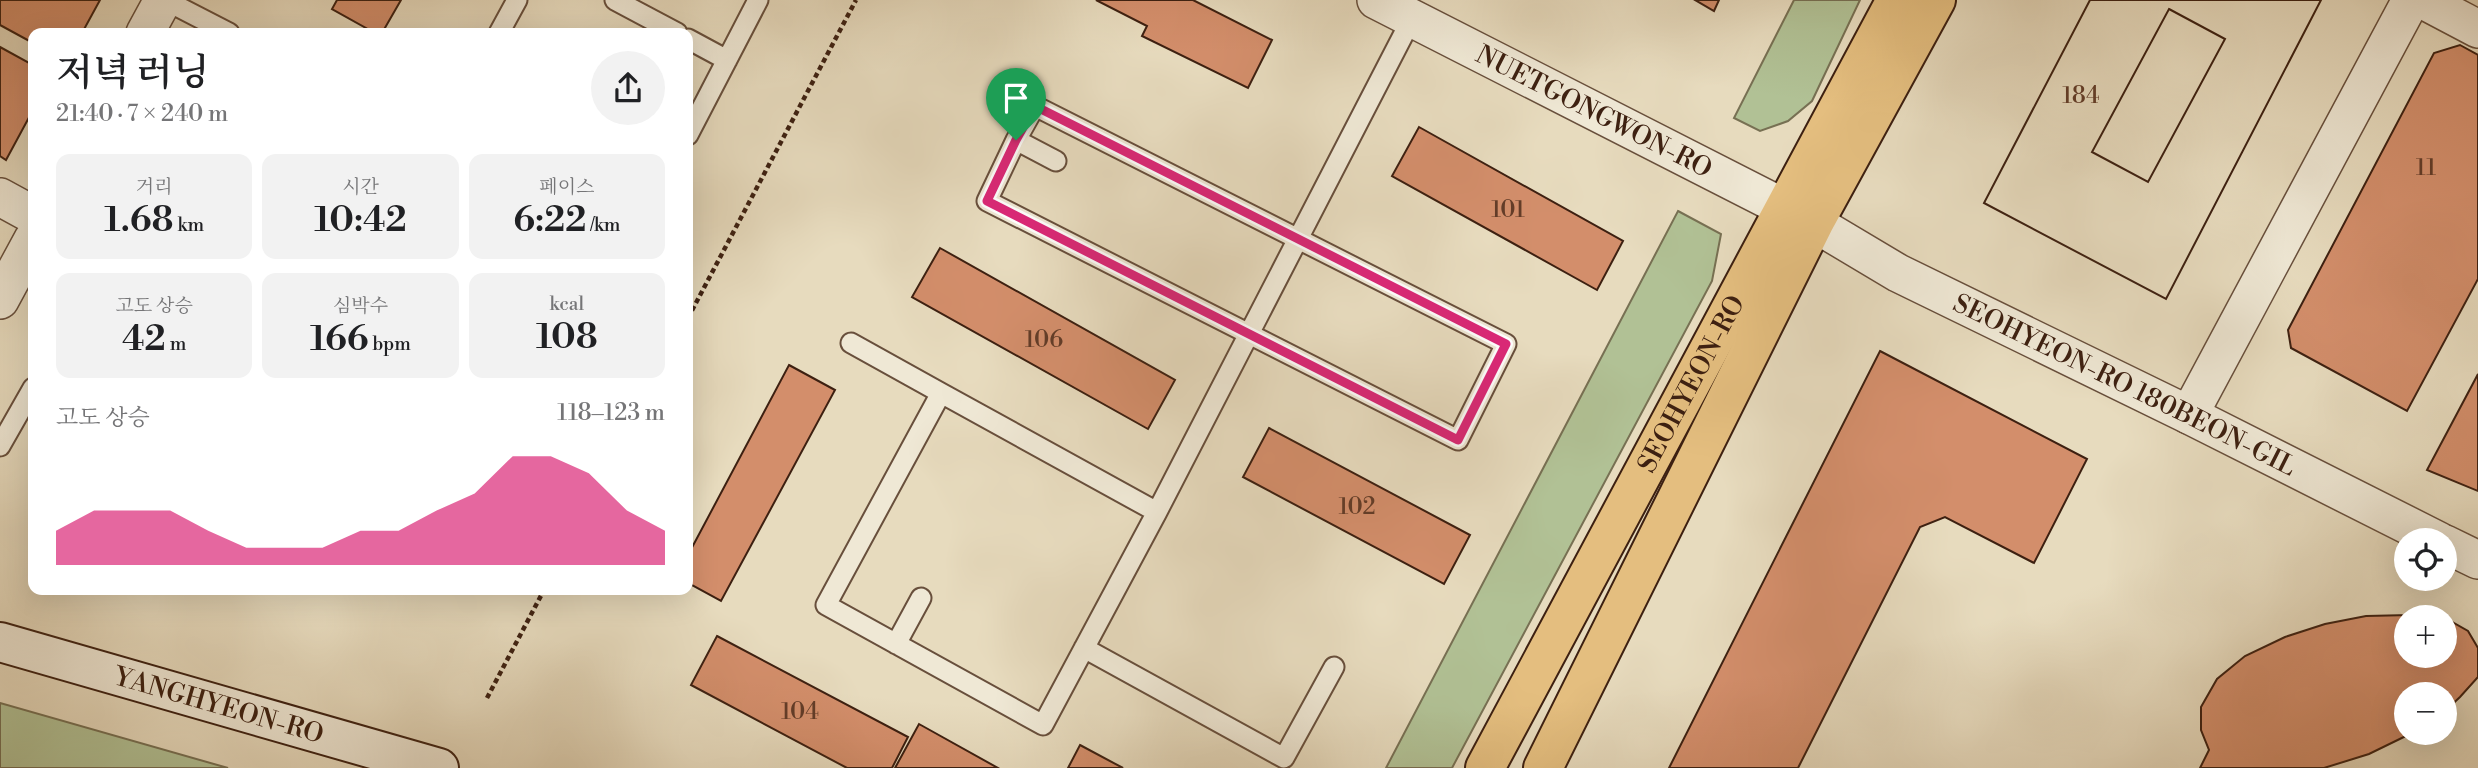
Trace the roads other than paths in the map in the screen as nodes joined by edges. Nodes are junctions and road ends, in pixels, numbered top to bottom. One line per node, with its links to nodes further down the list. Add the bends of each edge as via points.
1 (164, 0): 11 (street); 12 (lane)
2 (517, 0): 13 (lane)
3 (615, 0): 14 (lane)
4 (758, 0): 17 (lane)
5 (1376, 0): 10 (street, NUETGONGWON-RO)
6 (1896, 0): 23 (main road, SEOHYEON-RO)
7 (1936, 0): 23 (main road, SEOHYEON-RO)
8 (2411, 0): 31 (street)
9 (2423, 0): 15 (street)
10 (1416, 9): 23 (street, NUETGONGWON-RO); 24 (lane)
11 (148, 28)
12 (219, 28)
13 (502, 28)
14 (668, 28)
15 (2478, 29)
16 (693, 42): 17 (lane)
17 (727, 60): 18 (lane)
18 (693, 125)
19 (1016, 140): 20 (lane); 24 (lane, via 1035,106); 27 (lane, via 987,201)
20 (1056, 161)
21 (0, 197): 22 (street)
22 (28, 212)
23 (1799, 215): 31 (street, SEOHYEON-RO 180BEON-GIL, via 1898,273); 43 (main road, SEOHYEON-RO); 44 (main road, SEOHYEON-RO)
24 (1298, 238): 27 (lane); 27 (lane, via 1506,344 1458,440)
25 (28, 248): 26 (street)
26 (0, 300)
27 (1249, 333): 33 (lane)
28 (851, 343): 29 (lane)
29 (941, 393): 33 (lane); 39 (lane, via 825,605)
30 (28, 397): 32 (lane)
31 (2189, 415): 34 (street, SEOHYEON-RO 180BEON-GIL)
32 (0, 446)
33 (1157, 512): 40 (lane)
34 (2413, 528)
35 (2457, 550): 36 (street)
36 (2478, 560)
37 (921, 598): 39 (lane)
38 (0, 642): 42 (main road, YANGHYEON-RO)
39 (896, 644): 40 (lane, via 1043,725)
40 (1084, 648): 41 (lane, via 1284,758)
41 (1334, 667)
42 (439, 768)
43 (1485, 768)
44 (1543, 768)

